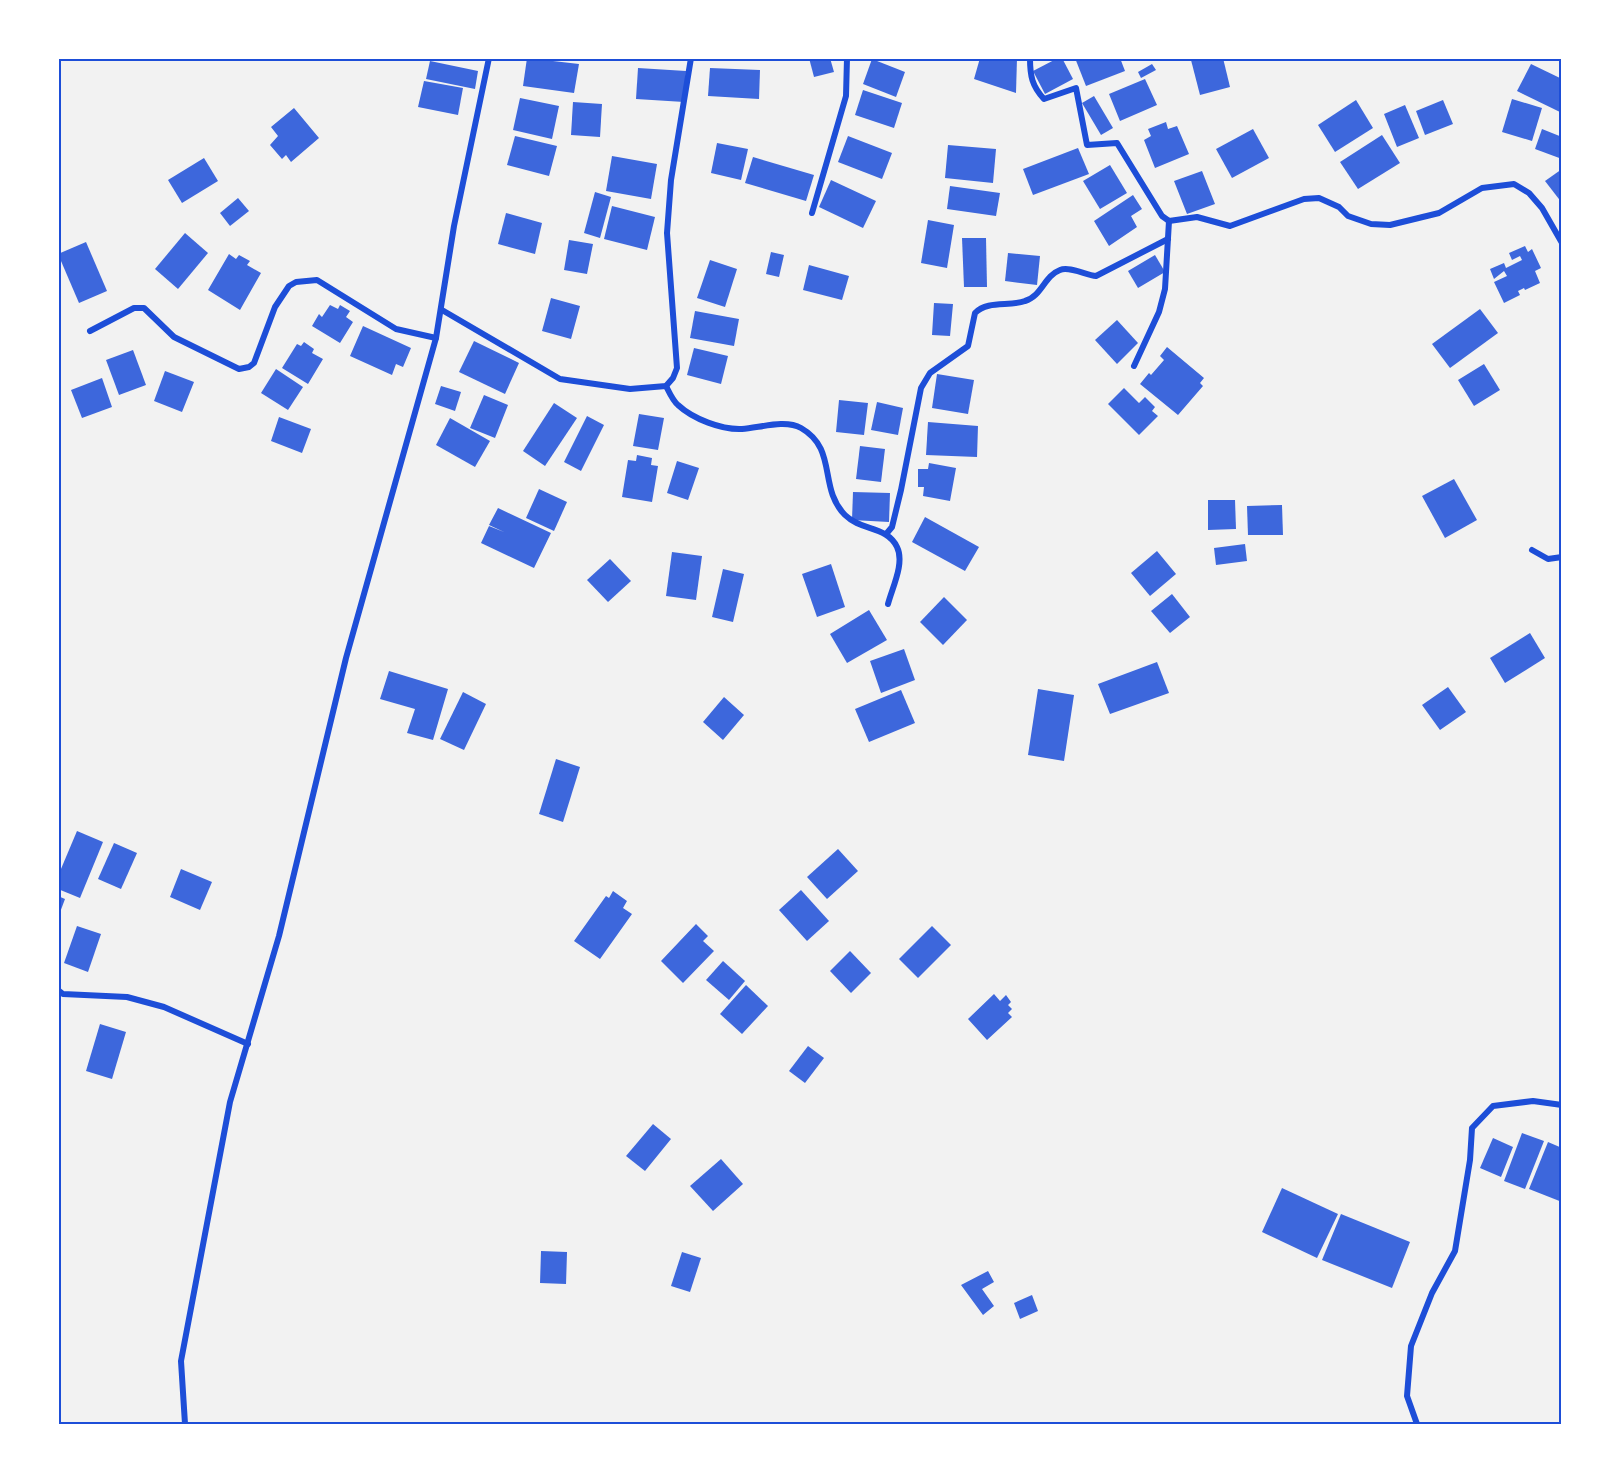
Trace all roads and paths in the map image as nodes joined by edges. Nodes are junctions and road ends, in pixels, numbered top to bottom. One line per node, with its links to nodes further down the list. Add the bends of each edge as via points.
1 (489, 58): 9 (street, via 454,226)
2 (691, 58): 13 (street, via 671,180 668,233 677,368)
3 (847, 58): 5 (street, via 846,96)
4 (1030, 58): 6 (street, via 1030,76 1038,93 1044,99 1076,88 1087,145 1117,143 1162,216)
5 (812, 213)
6 (1169, 221): 7 (street); 8 (street, via 1197,217 1230,226 1304,199 1319,198 1348,216 1371,224 1390,225 1439,213 1482,189 1514,184 1542,208)
7 (1168, 239): 12 (street, via 1165,289 1159,312); 14 (street, via 1096,276 1067,268 1060,270 1032,298 988,305 975,313 968,346 930,373 921,388 902,490)
8 (1562, 243)
9 (442, 310): 11 (street); 13 (street, via 560,379 630,389)
10 (90, 331): 11 (street, via 134,308 144,308 174,338 239,369 249,367 289,286 317,280 396,329)
11 (436, 338): 19 (street, via 346,658 279,936)
12 (1134, 366)
13 (666, 386): 14 (street, via 677,404 697,418 720,425 740,429 799,426 818,440 831,492 843,514 859,526)
14 (887, 533): 17 (street, via 897,545 900,561)
15 (1532, 550): 16 (street, via 1548,559)
16 (1562, 557)
17 (888, 604)
18 (58, 990): 19 (street, via 63,994 136,999 164,1007)
19 (248, 1044): 21 (street, via 230,1102 193,1287 181,1361)
20 (1562, 1105): 22 (street, via 1533,1101 1494,1106 1472,1128 1455,1251 1432,1293 1411,1346 1407,1396)
21 (185, 1425)
22 (1417, 1425)

